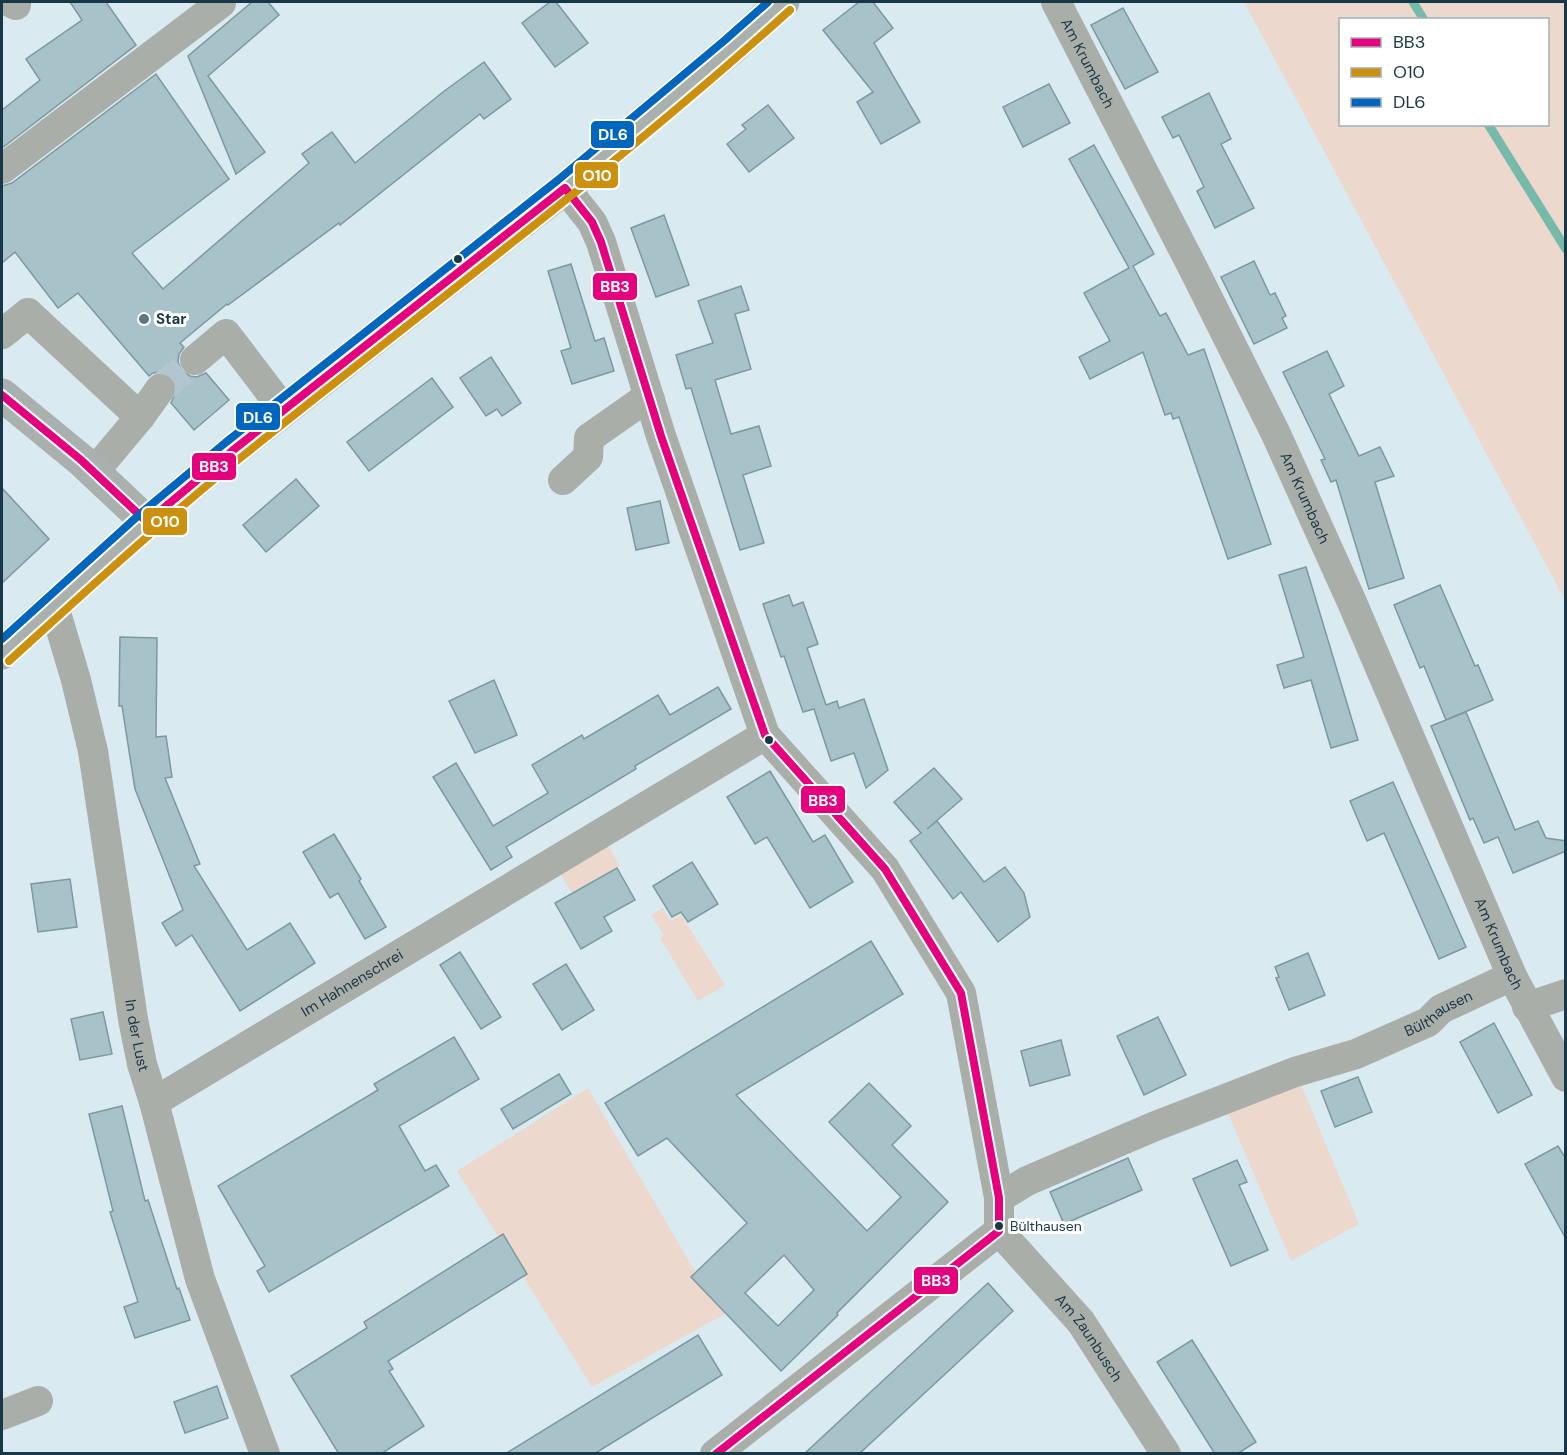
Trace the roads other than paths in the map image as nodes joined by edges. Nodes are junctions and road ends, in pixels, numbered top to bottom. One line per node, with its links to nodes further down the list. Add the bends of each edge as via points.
1 (783, 2): 5 (main road)
2 (1056, 2): 19 (street, Am Krumbach, via 1275,432 1352,600)
3 (221, 3): 4 (street)
4 (2, 169)
5 (565, 188): 10 (street, via 592,222 601,242); 11 (main road)
6 (2, 334): 12 (street, via 28,313)
7 (195, 360): 11 (street, via 226,334)
8 (160, 389): 12 (street)
9 (2, 395): 13 (main road)
10 (650, 400): 14 (street, via 639,403 589,438 588,457); 18 (street)
11 (284, 410): 15 (main road)
12 (140, 417): 13 (street)
13 (94, 472): 15 (main road)
14 (563, 480)
15 (147, 522): 16 (main road)
16 (54, 606): 17 (main road); 23 (street, In der Lust, via 93,751 133,1019)
17 (2, 653)
18 (765, 735): 23 (street, Im Hahnenschrei); 24 (street, via 885,869 961,993)
19 (1512, 976): 21 (street, Am Krumbach); 24 (street, Bülthausen, via 1441,1009 1428,1022 1356,1054 1295,1072 1153,1128 1027,1181)
20 (1566, 994): 21 (street)
21 (1527, 1006): 22 (street, Am Krumbach)
22 (1566, 1077)
23 (154, 1102): 28 (street, In der Lust, via 200,1279)
24 (999, 1198): 25 (street)
25 (999, 1231): 29 (street); 30 (street, Am Zaunbusch, via 1081,1322)
26 (39, 1401): 27 (street)
27 (2, 1415)
28 (265, 1454)
29 (716, 1454)
30 (1166, 1454)

